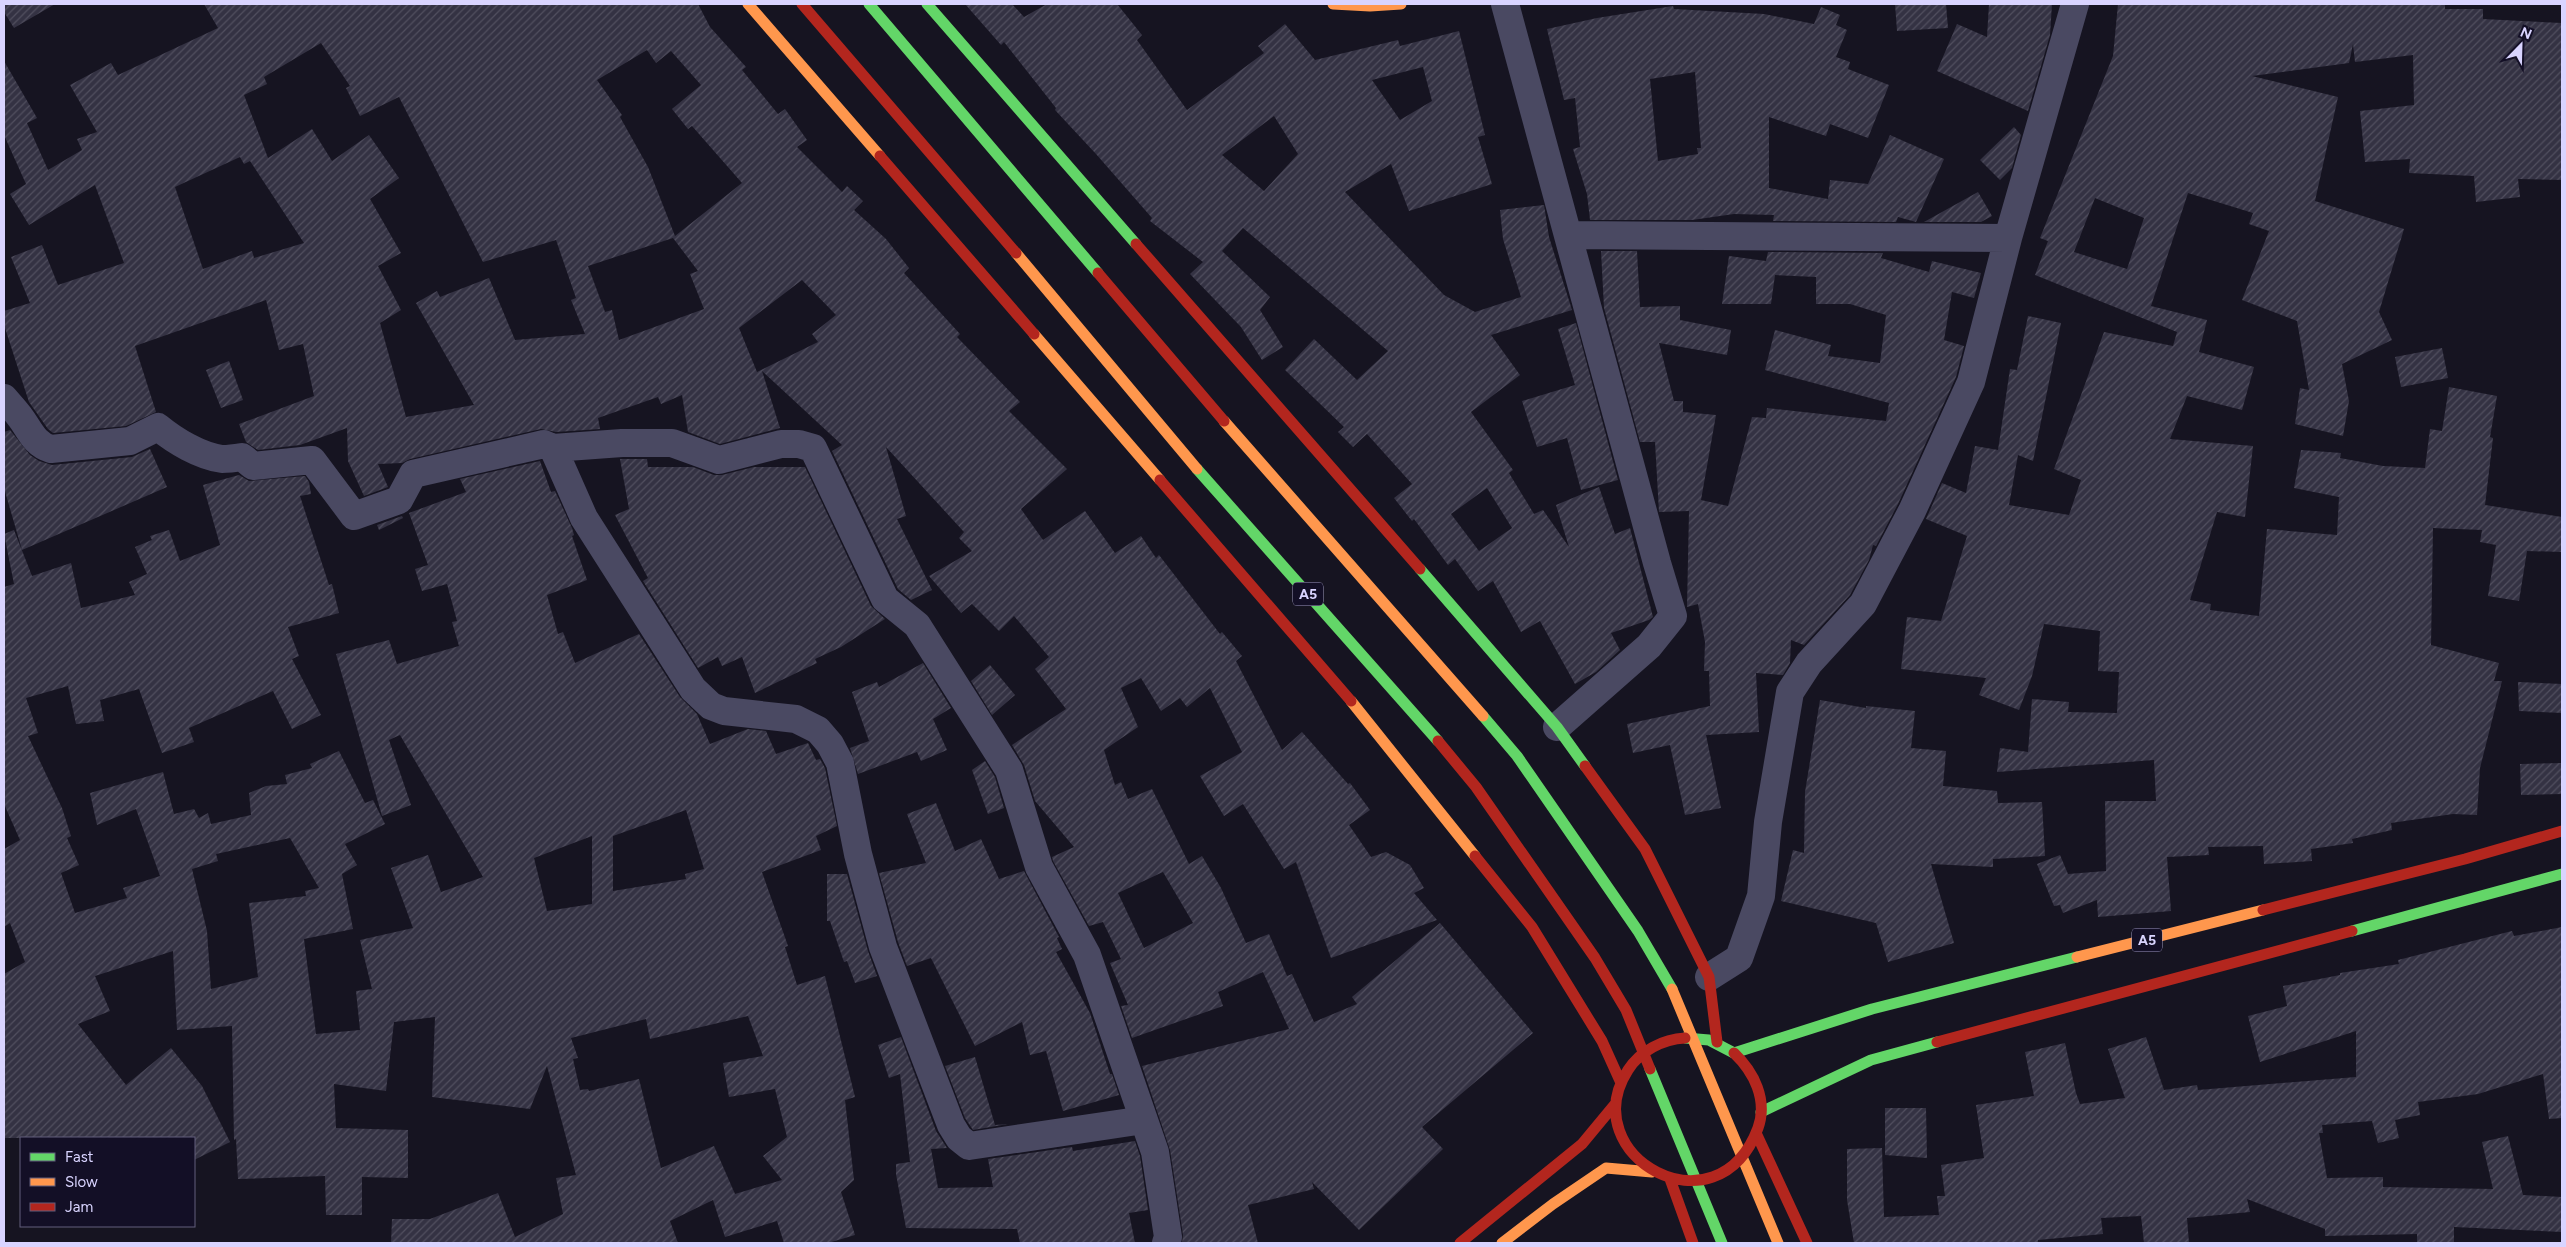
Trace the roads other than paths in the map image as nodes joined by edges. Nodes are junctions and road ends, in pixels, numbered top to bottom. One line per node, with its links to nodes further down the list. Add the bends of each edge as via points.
1 (748, 4): 19 (main road, via 1360,711 1532,927 1602,1041)
2 (802, 4): 30 (main road, A5, via 1214,489 1476,787 1595,958 1626,1010)
3 (869, 4): 31 (main road, via 1253,456 1517,756 1638,931 1672,988)
4 (927, 4): 13 (main road)
5 (1333, 4): 6 (main road)
6 (1401, 4)
7 (1505, 4): 9 (street)
8 (2075, 4): 10 (street)
9 (1568, 235): 10 (street); 13 (street, via 1673,616 1649,646)
10 (2008, 238): 16 (street, via 1971,382 1912,511 1863,604 1808,663 1790,692 1768,822 1761,896 1739,958)
11 (4, 398): 12 (street, via 20,416 34,440 50,448 130,441 158,427 172,439 198,451 222,459 242,457 253,466 312,460 354,516 399,500 414,474 544,444)
12 (552, 448): 22 (street, via 672,443 719,460 781,444 813,448 885,599 918,626 1009,770 1039,867 1087,956); 22 (street, via 584,518 693,689 711,706 724,711 796,718 818,730 830,744 840,763 858,854 883,947 958,1138 969,1146)
13 (1557, 727): 16 (main road, via 1646,849)
14 (2562, 831): 18 (main road, A5, via 2455,862 1872,1009)
15 (2562, 874): 21 (main road, via 1871,1060)
16 (1709, 977): 17 (main road)
17 (1717, 1042): 18 (main road); 19 (main road, via 1693,1037 1670,1039 1648,1049 1631,1065)
18 (1734, 1053): 21 (main road, via 1750,1069 1759,1090)
19 (1621, 1083): 20 (main road)
20 (1616, 1103): 24 (main road, via 1617,1123 1624,1142 1636,1159); 27 (main road, via 1582,1144)
21 (1762, 1112): 23 (main road)
22 (1144, 1120): 26 (street, via 1155,1152 1168,1237)
23 (1757, 1136): 25 (main road, via 1744,1156 1725,1172 1698,1180); 32 (main road)
24 (1652, 1172): 25 (main road); 28 (main road, via 1606,1168)
25 (1670, 1179): 29 (main road)
26 (1166, 1243)
27 (1460, 1243)
28 (1502, 1243)
29 (1693, 1243)
30 (1722, 1243)
31 (1778, 1243)
32 (1807, 1243)

